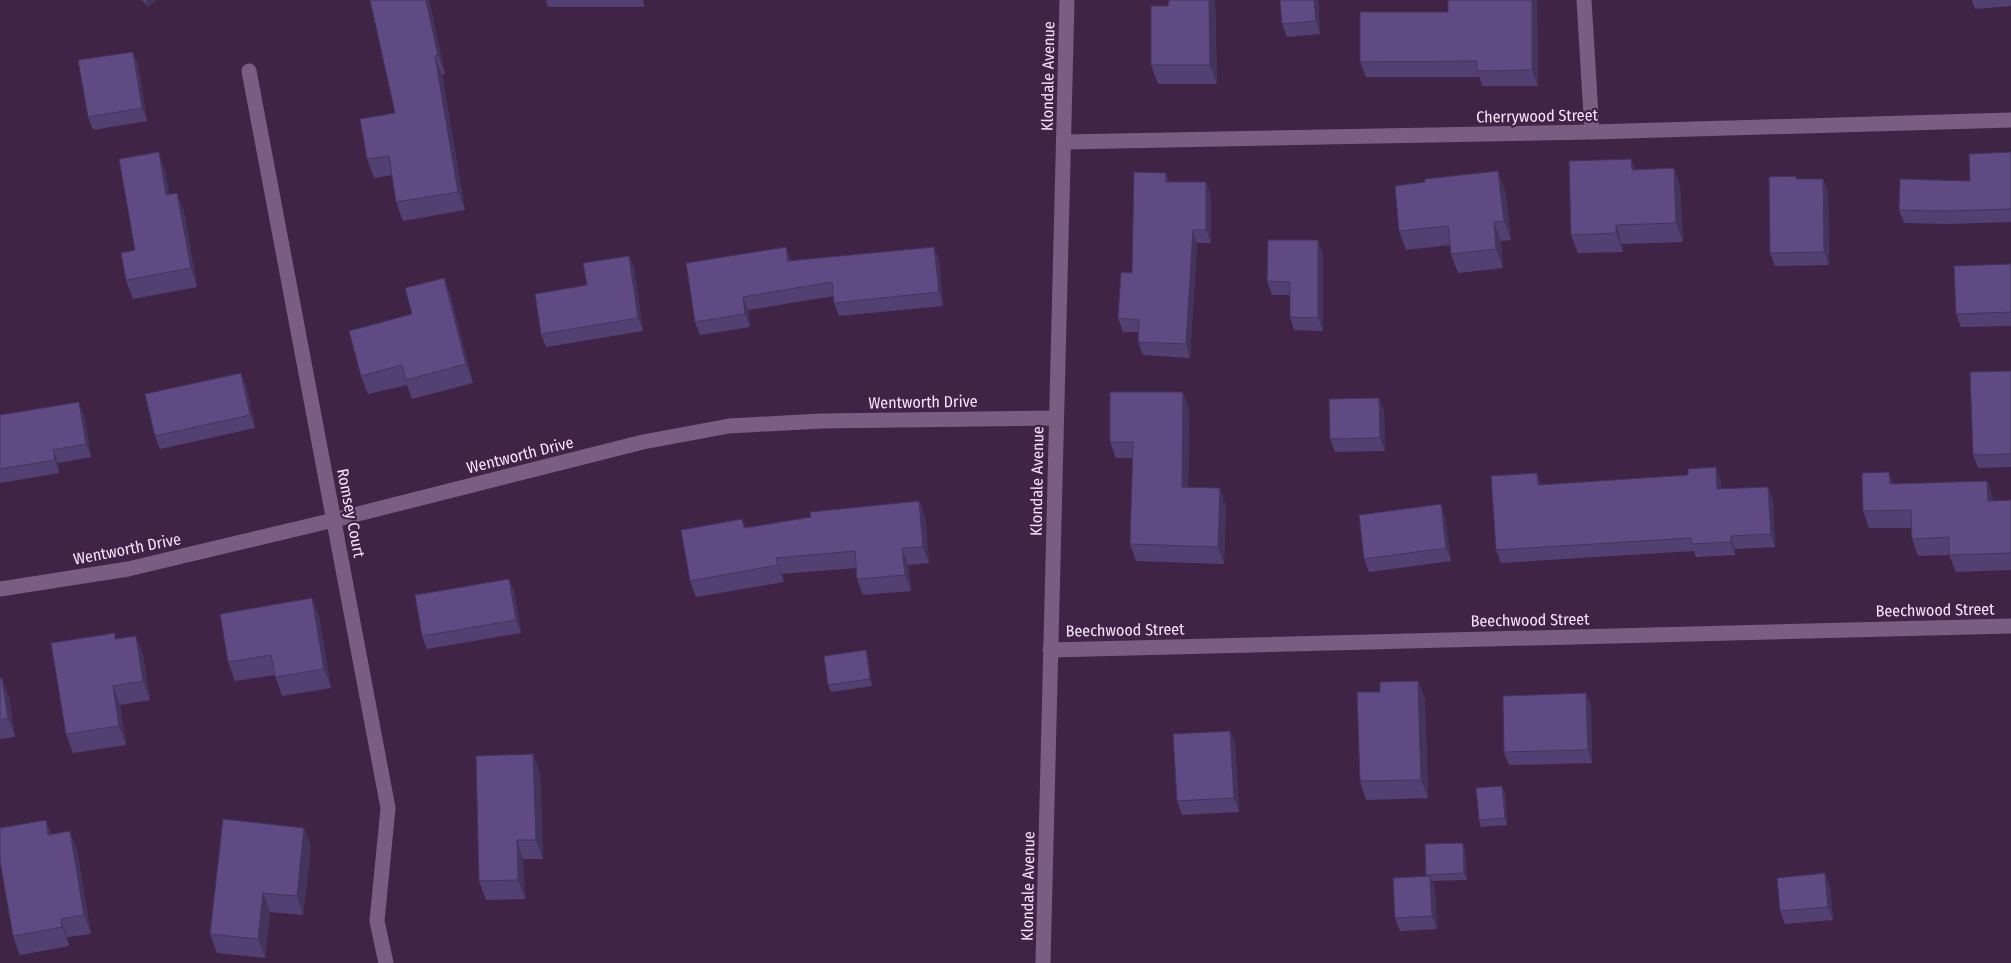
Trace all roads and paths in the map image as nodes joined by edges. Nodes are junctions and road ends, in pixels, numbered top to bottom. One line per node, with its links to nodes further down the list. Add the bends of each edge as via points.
1 (1067, 0): 6 (street, Klondale Avenue)
2 (1584, 0): 5 (street)
3 (249, 71): 8 (street, Romsey Court)
4 (2011, 120): 5 (street, Cherrywood Street)
5 (1592, 132): 6 (street, Cherrywood Street)
6 (1064, 142): 7 (street, Klondale Avenue)
7 (1056, 418): 8 (street, Wentworth Drive, via 821,421 730,426 643,442); 11 (street, Klondale Avenue)
8 (334, 520): 9 (street, Wentworth Drive, via 128,569); 12 (street, Romsey Court, via 388,808 376,921)
9 (0, 588)
10 (2011, 626): 11 (street, Beechwood Street)
11 (1050, 650): 13 (street, Klondale Avenue)
12 (386, 963)
13 (1044, 963)

